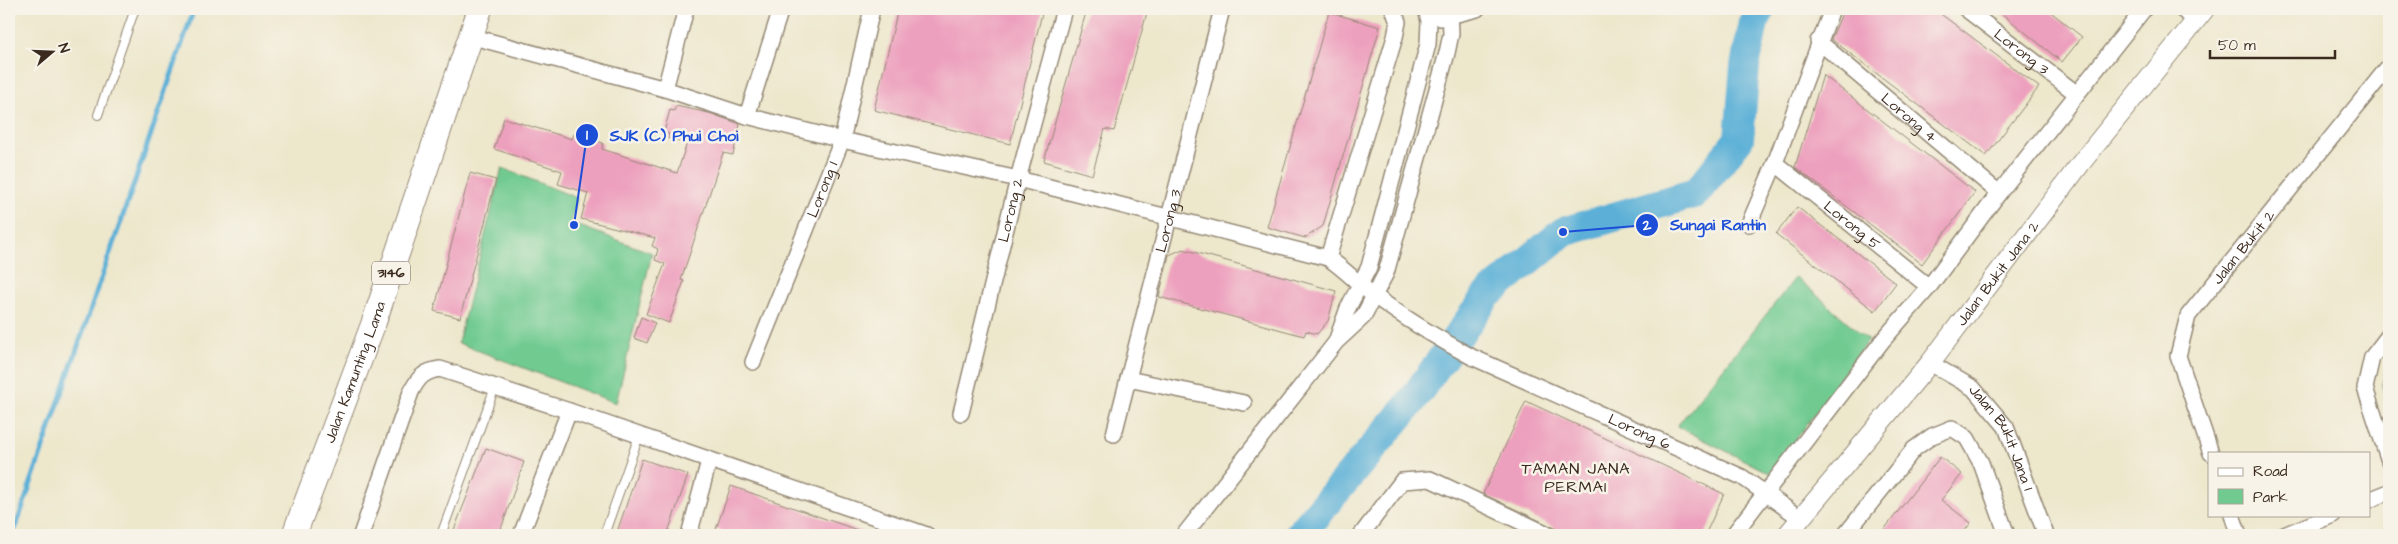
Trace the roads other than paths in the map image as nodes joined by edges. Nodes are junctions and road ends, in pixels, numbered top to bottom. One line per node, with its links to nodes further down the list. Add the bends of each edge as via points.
1 (135, 9): 21 (lane)
2 (480, 9): 16 (main road, Jalan Kamunting Lama / 3146)
3 (686, 9): 19 (street)
4 (781, 9): 22 (street)
5 (872, 9): 23 (street, Lorong 1)
6 (1064, 9): 25 (street, Lorong 2)
7 (1222, 9): 27 (street, Lorong 3)
8 (1393, 9): 29 (street, via 1398,22 1395,38)
9 (1477, 9): 13 (street)
10 (1832, 9): 17 (street)
11 (1966, 9): 20 (street, Lorong 3)
12 (2144, 9): 20 (street)
13 (1450, 12): 15 (street); 32 (street, via 1451,34 1447,53 1386,273)
14 (2194, 12): 36 (street, Jalan Bukit Jana 2)
15 (1428, 15): 30 (street, via 1428,44 1368,267)
16 (470, 36): 19 (street); 54 (main road, Jalan Kamunting Lama / 3146, via 374,322)
17 (1818, 41): 24 (street); 26 (street, Lorong 4)
18 (2389, 66): 44 (street, Jalan Bukit 2, via 2188,316 2178,356)
19 (665, 89): 22 (street)
20 (2077, 94): 26 (street)
21 (98, 115)
22 (747, 116): 23 (street)
23 (842, 140): 25 (street); 35 (street, Lorong 1)
24 (1775, 163): 28 (street); 31 (street, Lorong 5)
25 (1018, 179): 27 (street); 41 (street, Lorong 2)
26 (1999, 193): 31 (street)
27 (1169, 218): 29 (street); 37 (street, Lorong 3)
28 (1749, 224)
29 (1328, 258): 30 (street, Lorong 6)
30 (1360, 284): 32 (street, Lorong 6); 34 (street)
31 (1929, 287): 48 (street, via 1883,340)
32 (1375, 297): 34 (street, via 1364,317); 48 (street, Lorong 6, via 1472,358 1742,477)
33 (2389, 335): 46 (street, via 2372,357 2365,388)
34 (1336, 342): 60 (street)
35 (753, 362)
36 (1930, 363): 52 (street, Jalan Bukit Jana 2); 67 (street, Jalan Bukit Jana 1, via 1973,388 2006,427)
37 (1128, 379): 39 (street); 42 (street, Lorong 3)
38 (495, 387): 40 (street); 53 (street, via 440,369 425,373 418,380); 55 (lane)
39 (1244, 403)
40 (569, 411): 43 (street); 56 (street)
41 (961, 413)
42 (1114, 434)
43 (638, 436): 45 (street); 57 (lane)
44 (2211, 452)
45 (709, 461): 58 (street); 59 (street)
46 (2389, 462)
47 (2389, 492): 49 (street)
48 (1764, 493): 52 (street, Lorong 6); 63 (street)
49 (2370, 500)
50 (2232, 516): 68 (street)
51 (2331, 516): 69 (street)
52 (1800, 518): 64 (street, Jalan Bukit Jana 2)
53 (364, 534)
54 (294, 535)
55 (441, 535)
56 (521, 535)
57 (604, 535)
58 (690, 535)
59 (927, 535)
60 (1184, 535)
61 (1361, 535): 62 (street, via 1402,481 1430,478)
62 (1549, 535)
63 (1733, 535)
64 (1787, 535)
65 (1845, 535): 66 (street, via 1914,448 1952,428 1967,438 1981,463)
66 (2007, 535)
67 (2046, 535)
68 (2239, 535)
69 (2284, 535)

